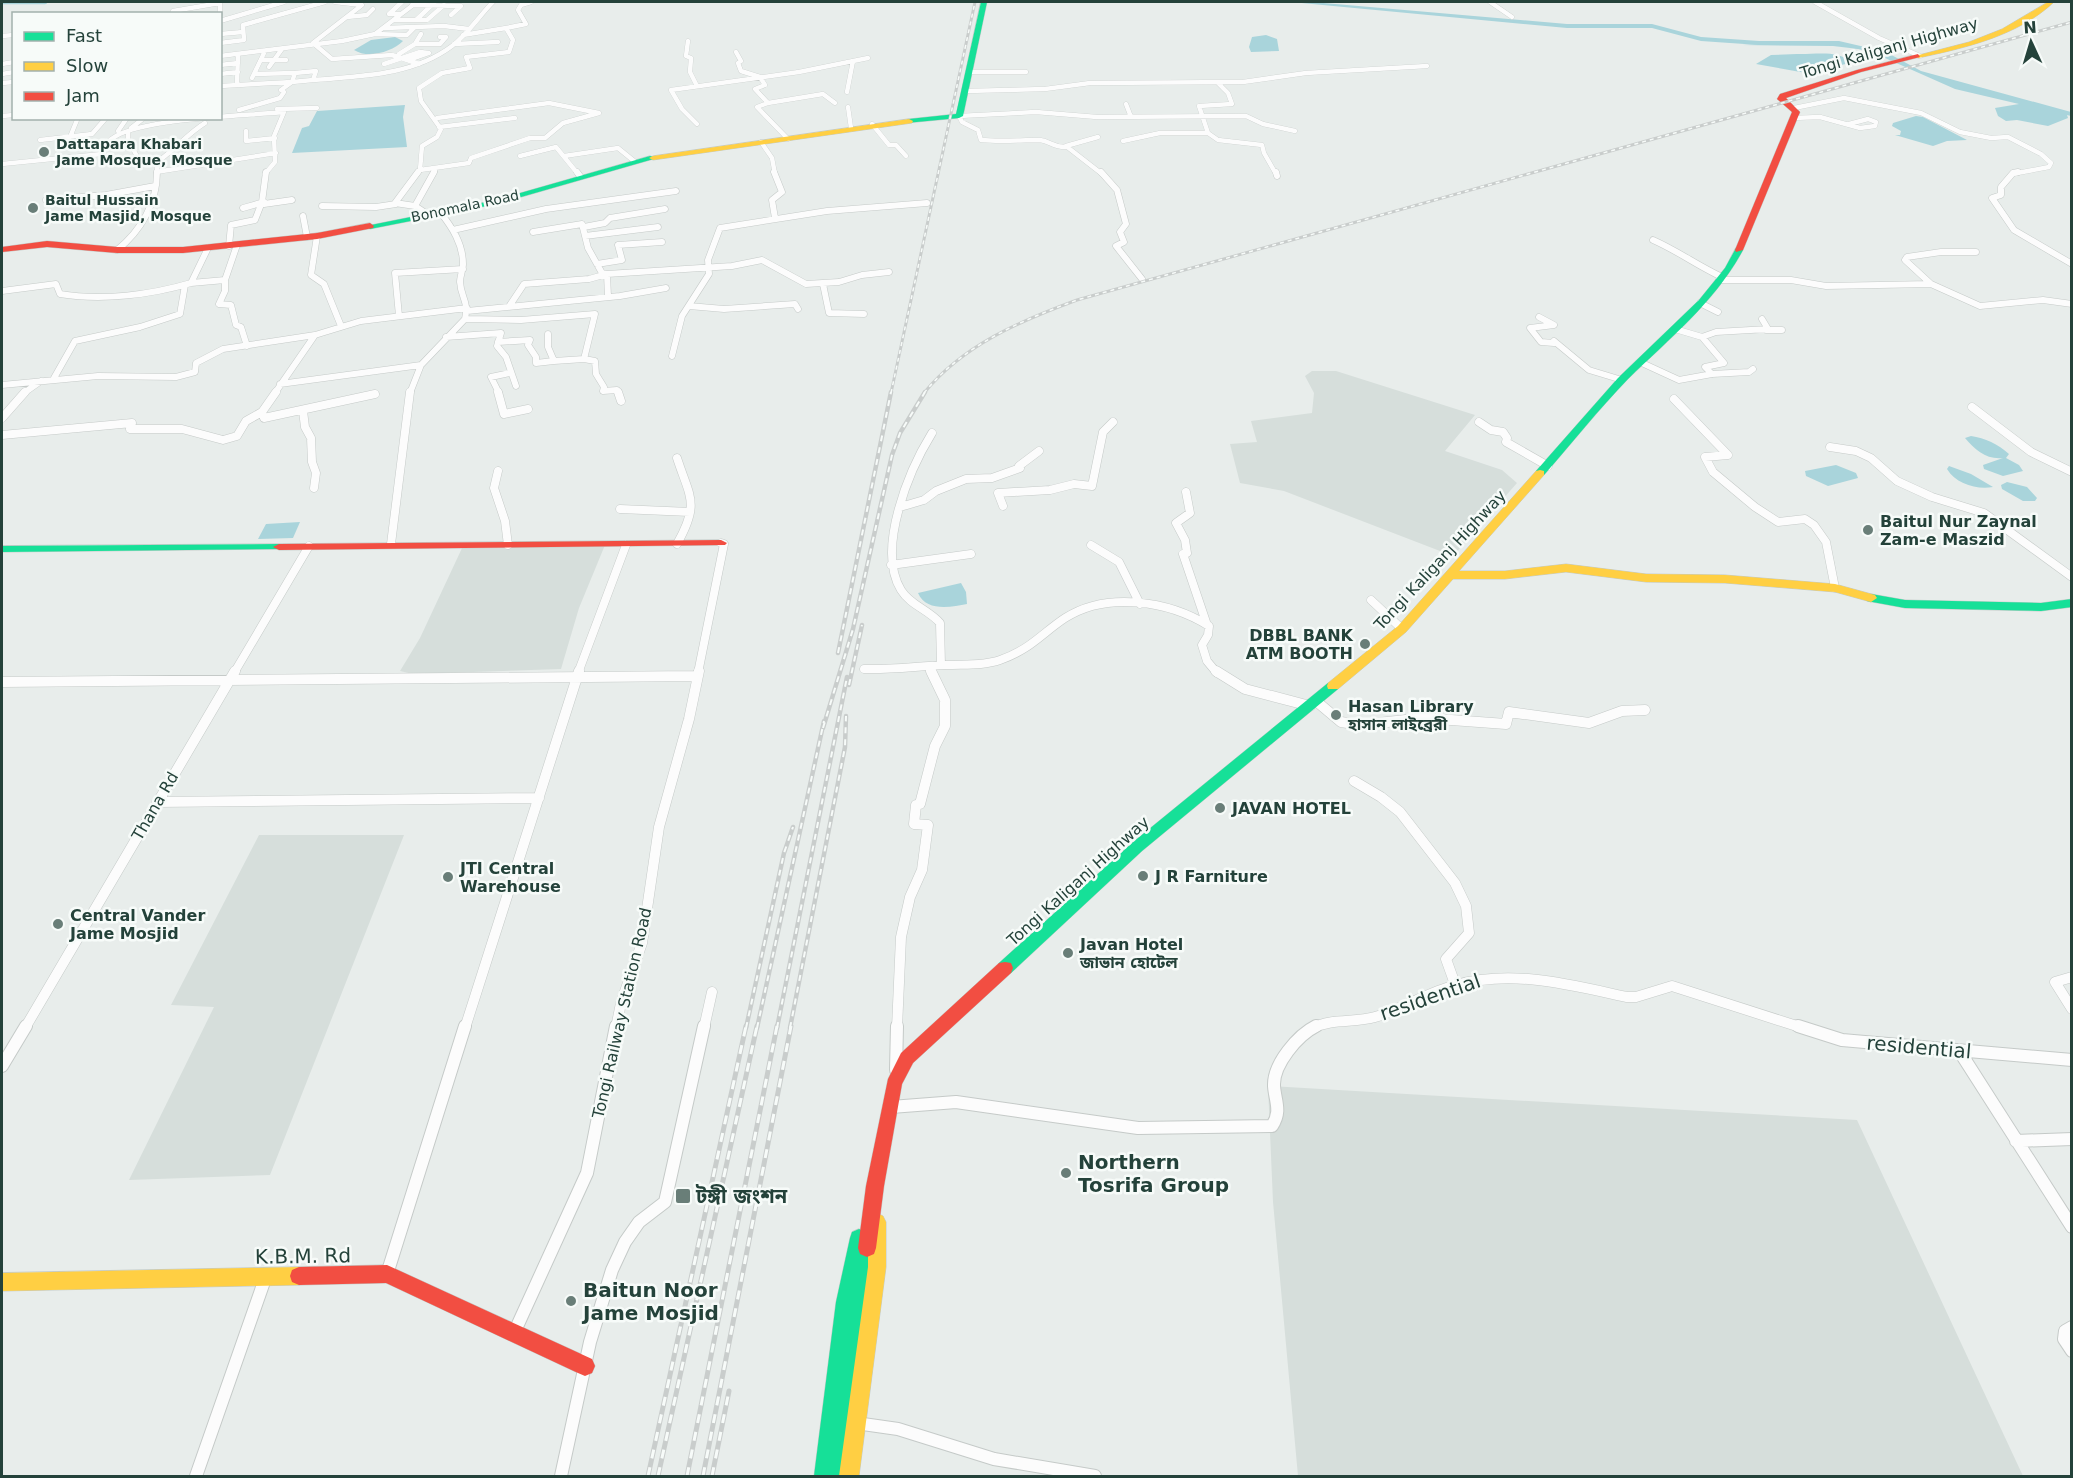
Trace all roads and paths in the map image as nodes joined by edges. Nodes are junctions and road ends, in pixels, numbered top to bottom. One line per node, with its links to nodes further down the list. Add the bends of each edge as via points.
1 (216, 2): 19 (street)
2 (284, 2): 24 (street)
3 (312, 2): 17 (street, via 299,6)
4 (325, 2): 17 (street)
5 (335, 2): 22 (street, via 362,6)
6 (402, 2): 20 (street, via 389,14)
7 (454, 2): 16 (street)
8 (493, 2): 29 (street)
9 (531, 2): 30 (street, via 518,10 526,24)
10 (984, 2): 67 (main road)
11 (1490, 2): 23 (street)
12 (1815, 2): 53 (street)
13 (2051, 2): 53 (main road, Tongi Kaliganj Highway, via 2039,14 2003,31)
14 (414, 3): 15 (street); 20 (street)
15 (434, 4): 16 (street); 26 (street)
16 (447, 4): 21 (street, via 461,5); 26 (street, via 428,20)
17 (303, 7): 31 (street)
18 (373, 9): 22 (street, via 367,15)
19 (172, 12)
20 (401, 14): 25 (street)
21 (451, 15)
22 (347, 17): 45 (street, via 339,17)
23 (1512, 17)
24 (222, 20)
25 (394, 20): 26 (street); 28 (street)
26 (416, 20)
27 (415, 27): 28 (street); 29 (street); 33 (street, via 407,35)
28 (384, 28): 33 (street)
29 (470, 28): 34 (street)
30 (506, 28): 34 (street); 93 (street, via 513,40 509,52 466,57 470,68 442,73 419,88 421,103)
31 (243, 30): 35 (street); 36 (street, via 242,23)
32 (443, 31): 37 (street)
33 (375, 34): 45 (street)
34 (463, 35): 44 (street)
35 (222, 37)
36 (222, 37)
37 (438, 37): 43 (street); 43 (street, via 446,37 440,44)
38 (222, 39): 46 (street)
39 (688, 41): 78 (street, via 690,77)
40 (498, 42): 44 (street)
41 (415, 44): 42 (street); 42 (street, via 419,36 429,37); 52 (street)
42 (421, 44): 43 (street)
43 (431, 44)
44 (454, 44): 62 (street, via 437,57)
45 (314, 45): 47 (street); 52 (street, via 332,59)
46 (244, 48): 48 (street); 50 (street); 69 (street, via 248,61)
47 (282, 48): 48 (street); 57 (street)
48 (265, 51): 56 (street)
49 (736, 52): 71 (street, via 741,71)
50 (238, 54): 51 (street); 69 (street)
51 (222, 56)
52 (394, 56): 54 (street)
53 (1915, 57): 87 (main road, Tongi Kaliganj Highway, via 1783,96 1783,103)
54 (401, 58): 59 (street); 59 (street, via 430,52); 61 (street)
55 (868, 58): 60 (street)
56 (262, 60): 57 (street); 70 (street)
57 (274, 60): 58 (street); 64 (street)
58 (286, 60)
59 (409, 60): 62 (street)
60 (852, 61): 71 (street); 80 (street)
61 (384, 64)
62 (418, 64): 73 (street, via 387,74)
63 (1426, 66): 76 (street)
64 (269, 67)
65 (222, 69): 69 (street)
66 (222, 69): 69 (street)
67 (970, 72): 68 (street); 79 (main road)
68 (1026, 72)
69 (238, 73): 75 (street); 77 (street)
70 (254, 74): 72 (street); 77 (street)
71 (760, 77): 78 (street); 81 (street, via 765,85 755,89)
72 (294, 78): 73 (street); 73 (street, via 316,71); 74 (street); 77 (street); 85 (street, via 281,90 284,93 280,98)
73 (313, 78)
74 (273, 79)
75 (222, 82)
76 (1218, 83): 79 (street, via 1090,84); 89 (street, via 1232,104 1200,105)
77 (249, 84)
78 (697, 86): 100 (street, via 671,90)
79 (966, 91): 88 (main road)
80 (847, 92)
81 (768, 103): 82 (street, via 823,94); 113 (street, via 757,107)
82 (835, 104)
83 (1126, 104): 90 (street)
84 (848, 107): 104 (street)
85 (254, 108): 86 (street); 92 (street, via 225,113)
86 (317, 108)
87 (1793, 113): 102 (street); 157 (street, via 1844,98 1921,113 1970,135 2008,136 2051,164 2013,173 2001,187 2001,195 1992,198 2014,230); 162 (main road, Tongi Kaliganj Highway, via 1737,254)
88 (959, 116): 90 (street, via 1036,112); 101 (main road, Bonomala Road); 117 (street, via 962,122 978,130 981,140 1042,140 1056,148)
89 (1202, 116): 90 (street); 106 (street, via 1246,116); 108 (street)
90 (1131, 117)
91 (222, 118): 92 (street)
92 (225, 118): 112 (street, via 284,112)
93 (436, 118): 103 (street); 125 (street, via 549,103 599,113 561,122 545,138 530,138 471,158 469,163)
94 (515, 118): 103 (street)
95 (77, 120): 110 (street)
96 (105, 120): 110 (street, via 92,134)
97 (127, 120): 109 (street)
98 (142, 120): 109 (street, via 136,127)
99 (205, 120): 107 (street, via 155,125); 123 (street)
100 (697, 124)
101 (872, 124): 104 (main road, Bonomala Road); 121 (street)
102 (1849, 124)
103 (439, 127): 126 (street, via 439,135 422,146)
104 (851, 128): 113 (main road, Bonomala Road)
105 (246, 131): 112 (street, via 246,141)
106 (1295, 131)
107 (128, 133): 109 (street); 123 (street, via 138,158)
108 (1208, 133): 115 (street, via 1160,133); 129 (street, via 1218,140 1262,145 1263,154)
109 (117, 134): 124 (street, via 102,154)
110 (70, 137): 114 (street)
111 (1098, 137): 117 (street)
112 (275, 138): 118 (street)
113 (788, 139): 116 (main road, Bonomala Road)
114 (40, 140)
115 (1123, 141)
116 (761, 142): 122 (main road, Bonomala Road); 142 (street, via 772,158 782,192 772,200)
117 (1067, 147): 163 (street, via 1097,168 1117,190 1116,198 1126,224 1120,232 1124,242 1116,246)
118 (276, 153): 127 (street); 134 (street, via 275,162 262,176)
119 (520, 156): 120 (street, via 556,147)
120 (564, 156): 122 (street, via 618,148); 128 (street)
121 (906, 156)
122 (634, 161): 128 (main road, Bonomala Road)
123 (157, 162): 127 (street)
124 (2, 164)
125 (436, 168): 126 (street); 140 (street)
126 (420, 170): 136 (street)
127 (156, 172): 130 (street)
128 (580, 176): 140 (main road, Bonomala Road, via 497,202)
129 (1277, 176)
130 (155, 186): 132 (street); 154 (street, via 152,203 135,236)
131 (676, 191): 145 (street, via 546,209)
132 (46, 200)
133 (292, 200): 134 (street)
134 (264, 203): 138 (street); 151 (street, via 255,220 231,225)
135 (927, 203): 142 (street, via 867,206)
136 (396, 204): 137 (street); 140 (street)
137 (322, 206)
138 (243, 208)
139 (665, 209): 144 (street, via 627,214)
140 (427, 211): 145 (street); 147 (main road, Bonomala Road)
141 (303, 216): 147 (street)
142 (775, 219): 158 (street, via 720,228)
143 (658, 226): 148 (street)
144 (584, 227): 146 (street, via 576,223); 148 (street)
145 (453, 230): 159 (street)
146 (533, 232)
147 (312, 236): 151 (main road, Bonomala Road); 182 (street, via 311,275 324,284)
148 (585, 236): 156 (street)
149 (1653, 240): 162 (street, via 1683,253)
150 (662, 242): 156 (street, via 618,245 622,260)
151 (233, 246): 152 (main road, Bonomala Road); 164 (street)
152 (208, 248): 154 (main road, Bonomala Road); 165 (street)
153 (2, 250): 154 (main road, Bonomala Road, via 47,244)
154 (117, 250)
155 (1976, 252): 167 (street, via 1907,257 1905,260)
156 (597, 264): 161 (street)
157 (2072, 264)
158 (707, 268): 161 (street); 166 (street, via 762,260 798,282); 174 (street, via 706,281)
159 (463, 269): 176 (street, via 459,283 468,299); 179 (street, via 395,273)
160 (889, 272): 166 (street)
161 (607, 274): 170 (street); 173 (street, via 524,284)
162 (1720, 278): 167 (street, via 1791,280 1826,286); 171 (main road, Tongi Kaliganj Highway)
163 (1142, 279)
164 (225, 280): 165 (street); 191 (street, via 219,304 231,305)
165 (188, 284): 169 (street, via 85,297 60,294 56,284); 202 (street, via 180,314 75,341)
166 (823, 284): 178 (street, via 829,313)
167 (1931, 284): 172 (street, via 1980,306 2043,300)
168 (666, 288): 170 (street)
169 (2, 291)
170 (608, 297): 173 (street)
171 (1700, 303): 177 (street); 183 (main road, Tongi Kaliganj Highway)
172 (2072, 304)
173 (510, 305): 176 (street)
174 (689, 306): 175 (street, via 724,309 795,304); 192 (street, via 680,323)
175 (798, 309)
176 (466, 312): 179 (street); 188 (street); 193 (street, via 521,320 595,314)
177 (1718, 312)
178 (864, 314)
179 (399, 316): 182 (street)
180 (1539, 317): 204 (street, via 1554,325 1530,328 1541,342 1554,342 1589,370)
181 (1762, 319): 184 (street, via 1769,328)
182 (341, 326): 187 (street)
183 (1675, 329): 189 (street); 196 (main road, Tongi Kaliganj Highway)
184 (1766, 330): 185 (street); 189 (street, via 1716,332)
185 (1782, 330)
186 (548, 334): 194 (street)
187 (315, 335): 191 (street); 205 (street)
188 (446, 337): 190 (street, via 500,333); 197 (street)
189 (1702, 337): 200 (street, via 1724,363 1705,367)
190 (498, 342): 195 (street, via 530,340 528,345); 199 (street)
191 (247, 346): 202 (street, via 213,353 196,363 195,372 180,376)
192 (672, 356)
193 (584, 359): 194 (street); 210 (street, via 595,361 603,390 617,390)
194 (554, 362): 195 (street)
195 (536, 363): 201 (street)
196 (1642, 363): 200 (street, via 1679,380); 204 (main road, Tongi Kaliganj Highway)
197 (421, 365): 205 (street); 233 (street, via 410,392)
198 (1753, 369): 200 (street)
199 (510, 373): 207 (street); 212 (street, via 491,377 504,414)
200 (1712, 374)
201 (539, 375)
202 (54, 378): 203 (street)
203 (43, 380): 206 (street); 215 (street, via 28,389)
204 (1622, 380): 223 (main road, Tongi Kaliganj Highway)
205 (280, 384): 214 (street)
206 (2, 385)
207 (516, 386)
208 (375, 394): 213 (street)
209 (1674, 399): 244 (street, via 1728,455 1705,457 1713,472 1778,522 1805,519 1818,529 1826,542 1824,552 1835,575)
210 (621, 401)
211 (1972, 407): 225 (street, via 2018,446 2046,463)
212 (528, 409)
213 (303, 411): 214 (street, via 264,418); 226 (street, via 305,428 311,433)
214 (262, 412): 219 (street, via 246,421 237,436 223,440 182,429 130,429 132,423)
215 (2, 418)
216 (1113, 422): 228 (street, via 1103,432 1092,486 1074,484 1050,490 998,493)
217 (1479, 422): 223 (street, via 1503,432 1506,442)
218 (932, 433): 229 (street, via 910,474)
219 (2, 435)
220 (1830, 447): 243 (street, via 1856,451 1871,458 1897,481 1984,513)
221 (1039, 451): 229 (street, via 1020,468 992,478 966,479)
222 (677, 458): 231 (street, via 691,491)
223 (1548, 466): 242 (main road, Tongi Kaliganj Highway)
224 (498, 471): 234 (street, via 493,485 504,516)
225 (2072, 472)
226 (314, 488)
227 (1186, 492): 248 (street, via 1190,513 1176,523 1185,540 1187,553 1183,554 1192,586)
228 (1003, 506)
229 (900, 507): 241 (street)
230 (620, 509): 231 (street)
231 (690, 512): 235 (street)
232 (721, 543): 235 (main road); 254 (street, Tongi Railway Station Road, via 724,544)
233 (391, 544): 234 (main road); 238 (main road)
234 (508, 544): 236 (main road)
235 (677, 544): 236 (main road)
236 (626, 545): 253 (street)
237 (1091, 545): 247 (street, via 1120,562)
238 (309, 546): 239 (main road); 255 (street, Thana Rd)
239 (2, 549)
240 (971, 554): 241 (street)
241 (891, 566): 250 (street, via 904,594 940,623)
242 (1452, 575): 244 (main road, via 1505,575 1566,568 1646,579 1725,579); 249 (main road, Tongi Kaliganj Highway)
243 (2072, 577)
244 (1835, 588): 246 (main road, via 1905,604 2041,608)
245 (1371, 600): 249 (street)
246 (2072, 603)
247 (1140, 604): 248 (street, via 1179,609); 250 (street, via 1111,603 1084,608 1056,624 1040,640 1005,658 987,664)
248 (1209, 626): 257 (street, via 1203,652 1219,674 1242,689)
249 (1402, 629): 257 (main road, Tongi Kaliganj Highway)
250 (941, 665): 252 (street)
251 (864, 669): 252 (street)
252 (930, 669): 269 (street, via 945,700 945,726 935,746 920,804 916,805 914,824 928,825 922,870 910,897 901,937)
253 (577, 676): 254 (street); 255 (street); 260 (street)
254 (696, 676): 279 (street, Tongi Railway Station Road, via 689,719 659,827 642,943 621,1002 588,1173)
255 (230, 680): 256 (street); 261 (street, Thana Rd)
256 (2, 682)
257 (1313, 704): 258 (street, via 1341,722 1360,725 1424,718 1506,724 1509,712 1589,723 1622,711); 269 (main road, Tongi Kaliganj Highway, via 1137,847 907,1058)
258 (1644, 710)
259 (1354, 781): 263 (street, via 1378,793 1406,815 1444,870 1457,882 1469,909 1469,933 1446,959)
260 (538, 798): 261 (street); 275 (street)
261 (157, 801): 268 (street, Thana Rd)
262 (2072, 977): 265 (street, via 2055,982)
263 (1455, 984): 266 (street, residential, via 1491,977 1546,980 1636,997 1672,986 1842,1040); 270 (street, residential, via 1365,1020 1329,1021 1307,1030 1290,1049 1274,1079 1280,1107 1272,1126 1137,1128 956,1102)
264 (712, 992): 281 (street, via 665,1202 639,1222 619,1251)
265 (2072, 1009)
266 (1960, 1052): 267 (street, residential); 272 (street)
267 (2072, 1060)
268 (2, 1066)
269 (896, 1075): 270 (main road, Tongi Kaliganj Highway)
270 (891, 1107): 273 (main road, Tongi Kaliganj Highway)
271 (2072, 1139): 272 (street)
272 (2016, 1141): 274 (street)
273 (875, 1186): 282 (main road, via 877,1267); 285 (main road, via 850,1274); 286 (main road, Tongi Kaliganj Highway)
274 (2072, 1227)
275 (387, 1274): 276 (main road, K.B.M. Rd); 279 (main road, K.B.M. Rd)
276 (266, 1276): 277 (main road, K.B.M. Rd); 283 (street)
277 (2, 1282)
278 (2072, 1327): 280 (street, via 2064,1331)
279 (514, 1333): 281 (main road, K.B.M. Rd)
280 (2072, 1351)
281 (585, 1366): 284 (street)
282 (856, 1423): 287 (main road); 288 (street, via 898,1429 994,1459)
283 (196, 1476)
284 (561, 1476)
285 (824, 1476)
286 (837, 1476)
287 (849, 1476)
288 (1095, 1476)

